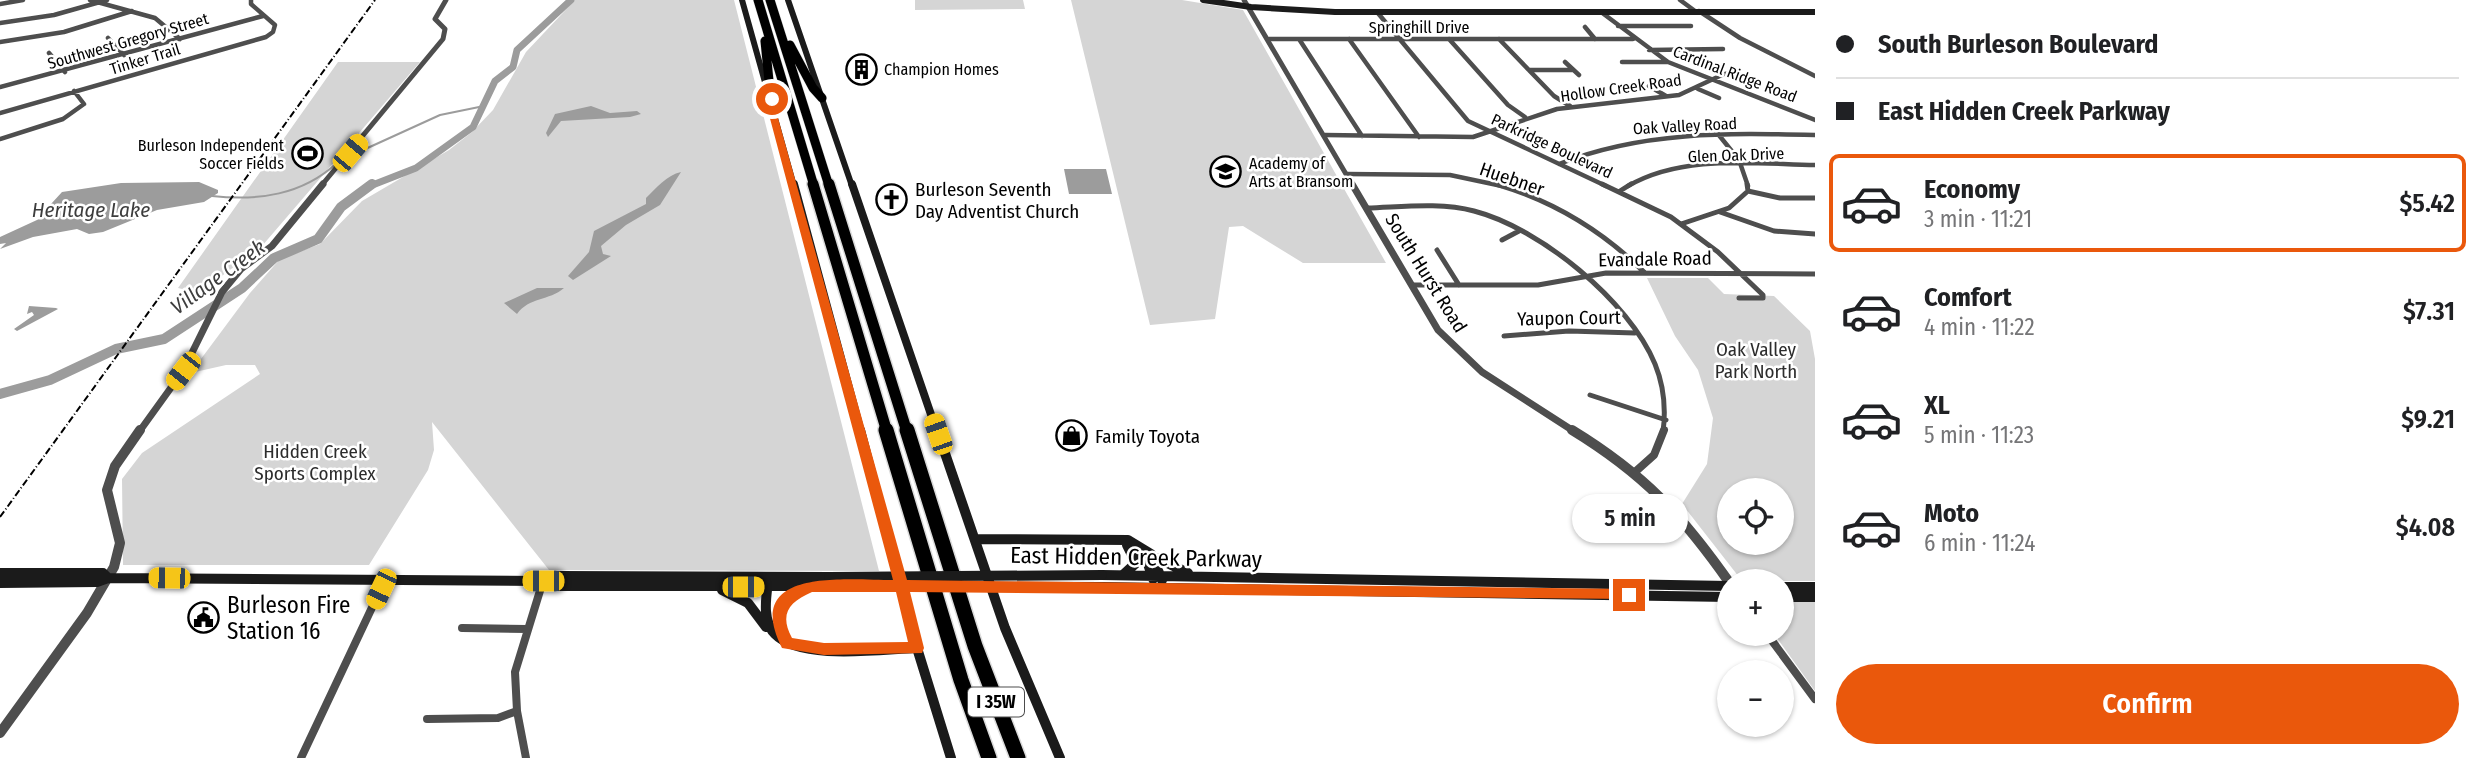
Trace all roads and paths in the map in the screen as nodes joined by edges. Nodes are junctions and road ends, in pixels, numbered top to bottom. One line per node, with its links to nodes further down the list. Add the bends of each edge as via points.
1 (23, 0): 16 (street)
2 (90, 0): 15 (street)
3 (107, 0): 15 (street)
4 (251, 0): 23 (street)
5 (446, 0): 105 (street, via 435,19 444,29 443,39 272,246 236,275 219,298 183,371 115,466 107,491 120,549)
6 (742, 0): 62 (main road)
7 (758, 0): 24 (highway, I 35W)
8 (770, 0): 24 (highway, I 35W)
9 (788, 0): 60 (main road)
10 (1203, 0): 17 (main road)
11 (1238, 0): 17 (main road)
12 (1244, 0): 14 (street, South Hurst Road)
13 (1680, 0): 20 (street)
14 (1250, 2): 17 (main road); 21 (main road, via 1267,8); 31 (street, South Hurst Road)
15 (100, 3): 18 (street); 25 (street)
16 (0, 4)
17 (1224, 4)
18 (132, 11): 30 (street, via 155,18); 39 (street, via 64,32)
19 (1600, 11): 20 (main road); 21 (main road); 26 (street, Cardinal Ridge Road)
20 (1697, 11): 22 (main road); 52 (street)
21 (1377, 12): 34 (street, Parkridge Boulevard)
22 (1815, 12)
23 (262, 16): 30 (street, Southwest Gregory Street); 57 (street, Tinker Trail, via 275,27 262,39)
24 (769, 16): 60 (highway); 62 (highway); 134 (highway, I 35W, via 957,667); 135 (highway, I 35W, via 975,646)
25 (0, 23)
26 (1616, 24): 27 (street); 38 (street, Cardinal Ridge Road)
27 (1691, 26)
28 (1585, 27): 37 (street)
29 (108, 38): 43 (street)
30 (180, 39): 43 (street, Southwest Gregory Street)
31 (1269, 39): 32 (street, Springhill Drive); 68 (street, South Hurst Road)
32 (1299, 39): 33 (street, Springhill Drive); 70 (street)
33 (1349, 39): 34 (street, Springhill Drive); 71 (street)
34 (1399, 39): 35 (street, Springhill Drive); 66 (street, Parkridge Boulevard, via 1460,114)
35 (1448, 39): 36 (street, Springhill Drive); 64 (street, via 1508,106)
36 (1499, 39): 37 (street, Springhill Drive); 47 (street)
37 (1595, 39): 38 (street, Springhill Drive)
38 (1633, 39): 41 (street, Cardinal Ridge Road)
39 (0, 42)
40 (1723, 49): 41 (street)
41 (1648, 50): 46 (street, Cardinal Ridge Road)
42 (49, 53): 49 (street)
43 (124, 55): 49 (street, Southwest Gregory Street)
44 (1565, 62): 48 (street)
45 (1622, 62): 46 (street)
46 (1668, 62): 53 (street, Cardinal Ridge Road)
47 (1529, 70): 48 (street); 61 (street)
48 (1573, 70): 51 (street)
49 (65, 72): 55 (street, Southwest Gregory Street)
50 (1733, 74): 53 (street, Hollow Creek Road)
51 (1579, 75)
52 (1815, 76)
53 (1711, 80): 56 (street, Hollow Creek Road); 65 (street, Cardinal Ridge Road)
54 (1649, 86): 58 (street)
55 (0, 87)
56 (1698, 89): 58 (street, Hollow Creek Road); 59 (street)
57 (75, 92): 63 (street, Tinker Trail); 72 (street, via 84,104 71,116)
58 (1668, 97): 61 (street, Hollow Creek Road)
59 (1719, 98)
60 (822, 99): 99 (main road)
61 (1570, 106): 64 (street, Hollow Creek Road)
62 (772, 111): 126 (main road)
63 (0, 113)
64 (1525, 117): 66 (street, Hollow Creek Road)
65 (1815, 120)
66 (1489, 131): 71 (street, Hollow Creek Road, via 1465,137); 73 (street, Parkridge Boulevard)
67 (1718, 134): 69 (street, Oak Valley Road); 73 (street, Oak Valley Road, via 1623,142); 74 (street)
68 (1325, 135): 70 (street, Hollow Creek Road); 76 (street, South Hurst Road)
69 (1815, 135)
70 (1362, 136): 71 (street, Hollow Creek Road)
71 (1419, 137)
72 (0, 139)
73 (1559, 164): 77 (street, Parkridge Boulevard)
74 (1743, 165): 75 (street, Glen Oak Drive); 77 (street, Glen Oak Drive, via 1675,170 1646,177); 78 (street)
75 (1815, 165)
76 (1347, 174): 80 (street, South Hurst Road); 87 (street, Huebner, via 1465,177 1508,189 1606,236)
77 (1620, 191): 82 (street, Parkridge Boulevard)
78 (1748, 191): 79 (street, via 1780,198); 81 (street, via 1738,204)
79 (1815, 198)
80 (1367, 208): 83 (street, via 1472,211); 91 (street, South Hurst Road)
81 (1720, 212): 82 (street); 84 (street, via 1774,231)
82 (1681, 224): 88 (street, Parkridge Boulevard)
83 (1518, 230): 85 (street); 90 (street, via 1547,245)
84 (1815, 234)
85 (1502, 240)
86 (1437, 250): 92 (street)
87 (1645, 273): 88 (street, Evandale Road); 90 (street, Evandale Road)
88 (1742, 274): 89 (street, Evandale Road); 93 (street, Parkridge Boulevard, via 1763,298)
89 (1814, 275)
90 (1587, 276): 92 (street, Evandale Road, via 1538,285); 94 (street)
91 (1412, 285): 92 (street, Evandale Road); 98 (street, South Hurst Road, via 1438,330 1488,379)
92 (1459, 285)
93 (1738, 298)
94 (1635, 333): 95 (street, Yaupon Court, via 1569,331); 97 (street, via 1658,374 1666,399)
95 (1504, 336)
96 (1590, 396): 97 (street)
97 (1666, 421): 98 (street, via 1648,465)
98 (1634, 472): 102 (street, South Hurst Road, via 1682,517)
99 (975, 540): 100 (main road); 136 (main road, via 1005,628)
100 (1122, 540): 101 (main road, via 1141,544); 104 (main road, via 1136,563); 112 (main road, via 1143,554)
101 (1154, 556): 106 (main road, via 1182,572); 112 (main road)
102 (1718, 569)
103 (0, 573): 105 (main road, via 103,573)
104 (1122, 575): 109 (main road, East Hidden Creek Parkway); 112 (main road, East Hidden Creek Parkway)
105 (108, 578): 107 (main road, East Hidden Creek Parkway); 113 (main road); 130 (street)
106 (1252, 579): 112 (main road, East Hidden Creek Parkway); 114 (main road, East Hidden Creek Parkway)
107 (385, 580): 108 (main road, East Hidden Creek Parkway); 131 (street)
108 (543, 581): 110 (main road, East Hidden Creek Parkway, via 559,576); 115 (main road, East Hidden Creek Parkway, via 556,586); 122 (street)
109 (1103, 581): 111 (main road, East Hidden Creek Parkway, bridge); 112 (main road, East Hidden Creek Parkway)
110 (768, 582): 111 (main road, East Hidden Creek Parkway); 115 (main road, East Hidden Creek Parkway); 123 (main road, via 766,608)
111 (811, 582): 124 (main road, via 788,596 779,610 778,626)
112 (1158, 582): 118 (main road, East Hidden Creek Parkway)
113 (0, 583)
114 (1717, 584)
115 (693, 587): 123 (main road, via 744,599)
116 (1794, 587): 117 (main road)
117 (1815, 587)
118 (1717, 597)
119 (1794, 597): 120 (main road)
120 (1815, 597)
121 (462, 628): 122 (street)
122 (527, 629): 128 (street, via 514,672)
123 (772, 632): 124 (main road)
124 (787, 643): 126 (main road, via 824,649)
125 (1775, 646): 127 (street)
126 (917, 648): 133 (main road)
127 (1815, 699)
128 (517, 712): 129 (street, via 487,719); 132 (street)
129 (427, 719)
130 (0, 733)
131 (301, 758)
132 (526, 758)
133 (951, 758)
134 (989, 758)
135 (1018, 758)
136 (1060, 758)

